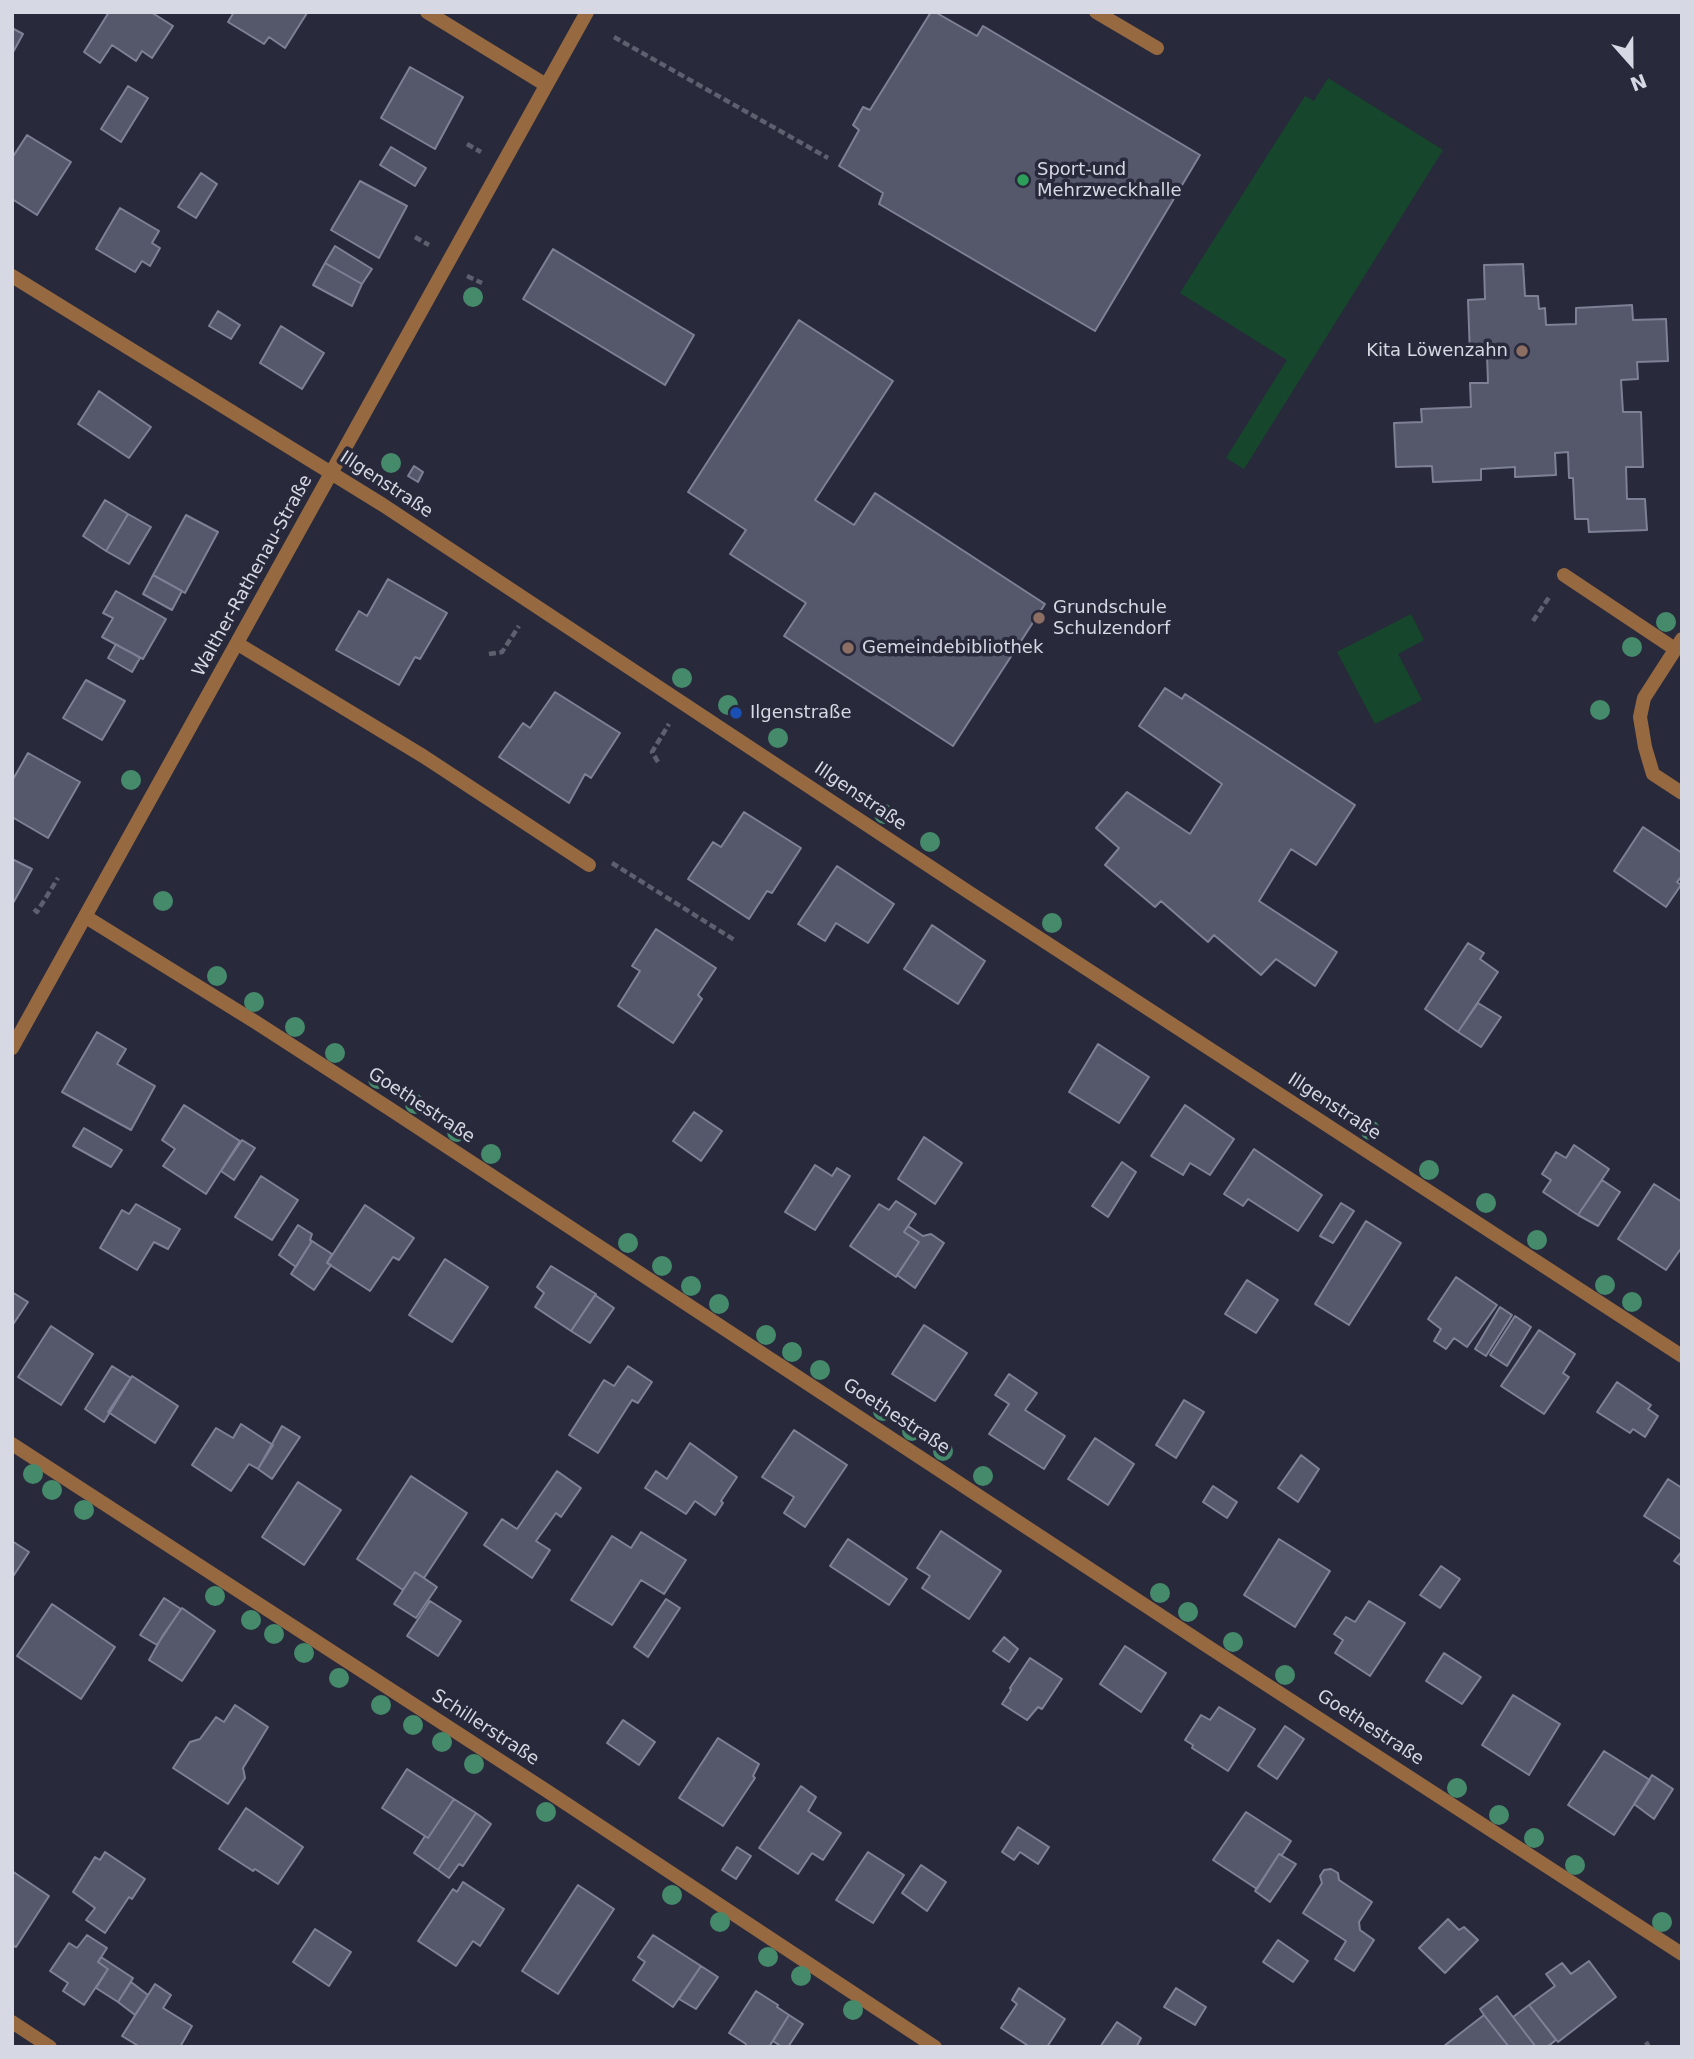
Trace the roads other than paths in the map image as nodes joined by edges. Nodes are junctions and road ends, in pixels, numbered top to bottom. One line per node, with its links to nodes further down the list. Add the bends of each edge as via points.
1 (427, 12): 5 (street)
2 (587, 12): 5 (street, Walther-Rathenau-Straße)
3 (1096, 12): 4 (street)
4 (1157, 48)
5 (546, 85): 7 (street, Walther-Rathenau-Straße)
6 (12, 275): 7 (street, Illgenstraße)
7 (332, 472): 9 (street, Walther-Rathenau-Straße); 15 (street, Illgenstraße)
8 (1564, 575): 10 (street)
9 (238, 644): 12 (street, via 423,755); 13 (street, Walther-Rathenau-Straße)
10 (1678, 644): 11 (street, via 1644,698 1640,717 1653,774)
11 (1682, 793)
12 (589, 865)
13 (86, 917): 14 (street, Walther-Rathenau-Straße); 17 (street, Goethestraße, via 390,1108)
14 (12, 1048)
15 (1682, 1356)
16 (12, 1444): 20 (street, Schillerstraße)
17 (1682, 1954)
18 (12, 2022): 19 (street)
19 (50, 2047)
20 (935, 2047)

